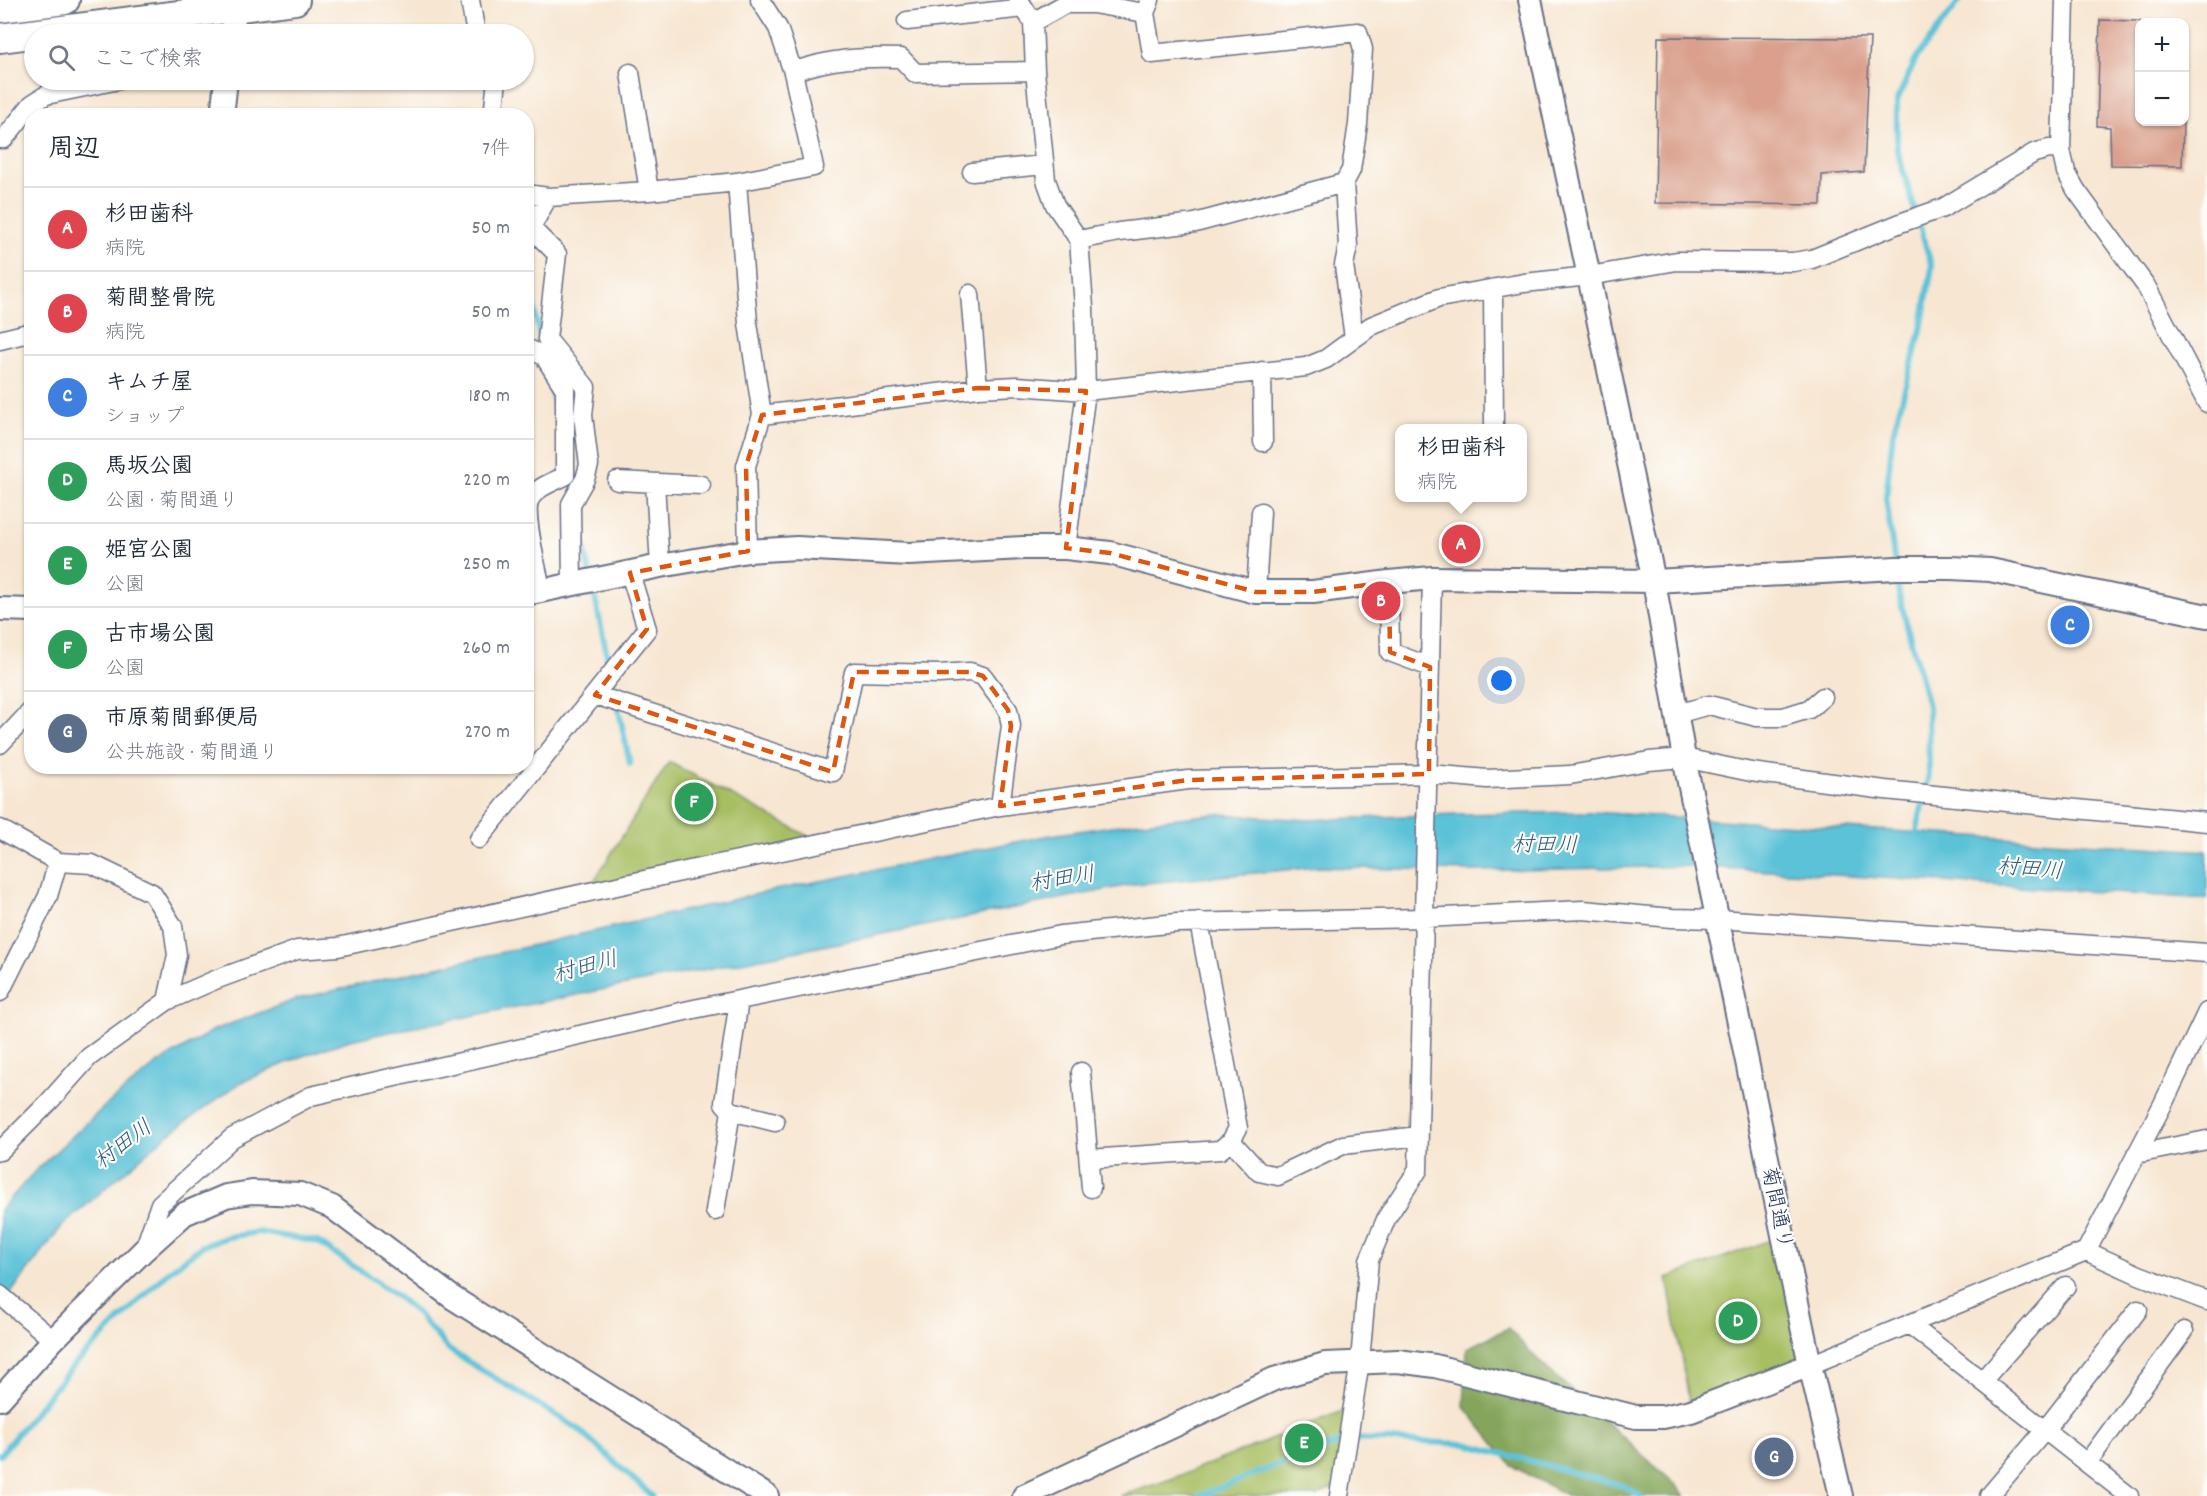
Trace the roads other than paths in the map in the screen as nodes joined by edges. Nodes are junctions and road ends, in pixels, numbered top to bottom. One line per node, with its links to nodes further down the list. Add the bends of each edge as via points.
1 (65, 0): 8 (main road)
2 (295, 0): 10 (main road)
3 (470, 0): 13 (street)
4 (760, 0): 17 (street, via 778,28)
5 (1530, 0): 38 (street, 菊間通り)
6 (2065, 0): 27 (street)
7 (1147, 6): 9 (street, via 1065,4); 31 (street, via 1152,54 1358,32 1363,49 1358,124 1351,170)
8 (0, 8)
9 (1026, 10): 11 (street); 16 (street)
10 (234, 14): 12 (main road)
11 (907, 21)
12 (146, 24)
13 (474, 24)
14 (24, 36): 15 (main road)
15 (0, 38)
16 (1035, 71): 17 (street, via 915,73 901,58 858,56); 28 (street)
17 (793, 72): 30 (street, via 814,167)
18 (630, 73): 32 (street)
19 (69, 90): 22 (street, via 46,95)
20 (225, 90): 23 (street)
21 (496, 90): 24 (street)
22 (29, 108)
23 (223, 108)
24 (494, 108)
25 (24, 114): 26 (street)
26 (0, 139)
27 (2061, 150): 38 (street, via 2034,153 1943,208 1812,259 1677,261); 48 (street, via 2066,172 2076,190 2146,286)
28 (1044, 165): 29 (street); 37 (street, via 1055,206)
29 (972, 172)
30 (737, 183): 32 (street); 49 (street, via 748,323)
31 (1344, 183): 37 (street, via 1195,223); 42 (street, via 1348,246 1344,265)
32 (649, 191): 34 (street)
33 (534, 195): 34 (street)
34 (548, 197): 35 (street)
35 (534, 223)
36 (534, 231): 64 (street, via 557,254 546,339 586,387 583,415 589,465 571,504)
37 (1078, 240): 47 (street)
38 (1589, 276): 39 (street); 62 (street, 菊間通り)
39 (1493, 288): 42 (street, via 1439,298 1371,326); 50 (street)
40 (970, 294): 46 (street)
41 (24, 334): 43 (street)
42 (1354, 338): 45 (street, via 1326,359 1306,367)
43 (0, 340)
44 (534, 352): 55 (street, via 544,356 566,389 565,476)
45 (1262, 371): 47 (street); 51 (street)
46 (978, 388): 47 (street, via 1017,386); 49 (street)
47 (1086, 391): 57 (street)
48 (2207, 403)
49 (762, 416): 58 (street, via 747,466)
50 (1494, 424)
51 (1263, 442)
52 (617, 481): 53 (street)
53 (655, 483): 54 (street); 59 (street)
54 (701, 486)
55 (534, 495)
56 (1261, 512): 65 (street)
57 (1066, 548): 58 (street, via 909,554 797,548); 65 (street, via 1110,554)
58 (748, 551): 59 (street)
59 (660, 566): 60 (street)
60 (630, 573): 64 (street); 71 (street, via 647,630)
61 (1432, 578): 62 (street); 63 (street); 70 (street)
62 (1654, 581): 69 (street, via 1896,568 1990,570); 73 (street, 菊間通り)
63 (1389, 582): 65 (street, via 1313,592); 70 (street, via 1390,652)
64 (572, 585): 66 (street)
65 (1256, 592)
66 (534, 593)
67 (0, 609): 68 (street)
68 (24, 610)
69 (2207, 616)
70 (1430, 667): 79 (street)
71 (595, 695): 77 (street); 80 (street, via 833,772 854,672 970,672 983,676 1008,710 1011,726)
72 (1823, 697): 73 (street, via 1809,709 1783,717 1757,717 1709,705)
73 (1677, 714): 76 (street, 菊間通り)
74 (24, 718): 75 (street)
75 (0, 744)
76 (1684, 758): 79 (street, via 1570,775 1487,779); 81 (street, via 1751,772 1885,790); 86 (street, 菊間通り)
77 (534, 771)
78 (531, 774): 83 (street)
79 (1428, 774): 80 (street, via 1188,780); 85 (street)
80 (1000, 806): 91 (street, via 338,946 297,950)
81 (2207, 822)
82 (0, 829): 84 (street)
83 (479, 839)
84 (58, 862): 89 (street, via 48,896); 91 (street, via 92,864 152,893 173,926 176,945)
85 (1425, 918): 86 (street, via 1583,910); 87 (street); 96 (street)
86 (1719, 919): 88 (street); 114 (street, 菊間通り)
87 (1199, 922): 90 (street, via 1061,935); 98 (street, via 1238,1128)
88 (2207, 953)
89 (0, 992)
90 (739, 1000): 94 (street, via 724,1103); 104 (street, via 311,1096 232,1138 160,1204)
91 (167, 1001): 99 (street, via 89,1057)
92 (2207, 1012): 100 (street)
93 (1081, 1072): 101 (street)
94 (731, 1111): 95 (street); 103 (street)
95 (774, 1122)
96 (1418, 1136): 98 (street, via 1343,1145 1278,1176 1259,1172); 113 (street, via 1418,1170 1387,1217 1369,1260)
97 (2207, 1140): 100 (street)
98 (1232, 1141): 101 (street, via 1220,1150)
99 (0, 1151)
100 (2136, 1154): 105 (street)
101 (1089, 1159): 102 (street)
102 (1091, 1188)
103 (716, 1211)
104 (144, 1250): 112 (street); 119 (street, via 184,1214 226,1196 252,1192 300,1194 332,1207 453,1298)
105 (2086, 1251): 108 (street); 110 (street)
106 (2066, 1286): 115 (street)
107 (0, 1295): 112 (street)
108 (2207, 1301)
109 (2138, 1310): 117 (street)
110 (1910, 1324): 114 (street); 115 (street)
111 (2184, 1331): 118 (street)
112 (53, 1340): 116 (street)
113 (1360, 1361): 114 (street, via 1435,1366 1636,1417 1691,1411); 120 (street, via 1325,1364 1274,1379); 121 (street)
114 (1810, 1365): 122 (street, 菊間通り)
115 (1982, 1381): 117 (street)
116 (0, 1399)
117 (2045, 1430): 118 (street); 123 (street)
118 (2087, 1463): 124 (street)
119 (766, 1496)
120 (1024, 1496)
121 (1339, 1496)
122 (1841, 1496)
123 (1989, 1496)
124 (2129, 1496)

